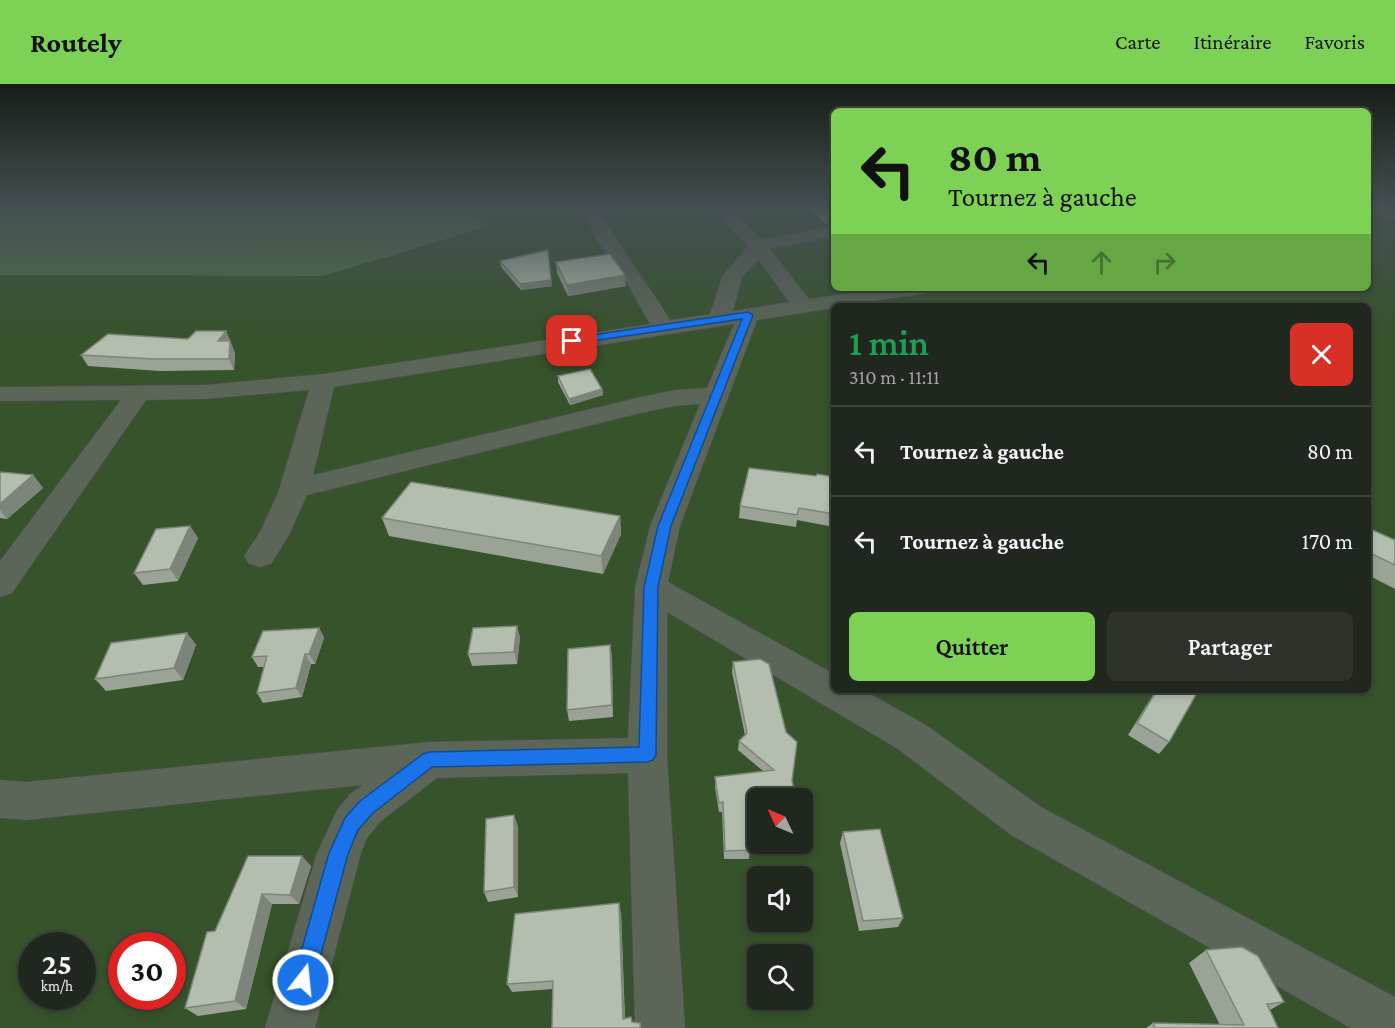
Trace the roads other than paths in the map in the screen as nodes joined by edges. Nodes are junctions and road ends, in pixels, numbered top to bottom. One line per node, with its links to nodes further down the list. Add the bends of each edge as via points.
1 (615, 252): 7 (street)
2 (753, 252): 6 (street, via 732,277 726,291)
3 (762, 252): 5 (street)
4 (902, 291): 5 (street)
5 (802, 306): 6 (street)
6 (734, 317): 7 (street); 11 (street)
7 (662, 326): 8 (street)
8 (323, 381): 10 (street); 12 (street)
9 (0, 394): 10 (street)
10 (138, 394): 14 (street)
11 (717, 394): 12 (street, via 641,405); 15 (street, via 665,526)
12 (297, 488): 13 (street, via 278,531)
13 (260, 556)
14 (0, 585)
15 (651, 587): 16 (street); 18 (street)
16 (831, 690)
17 (835, 693): 21 (street, via 912,737 1026,820)
18 (647, 755): 19 (street); 23 (street)
19 (429, 760): 20 (street, via 27,801); 22 (street, via 366,807 352,824 339,853)
20 (0, 799)
21 (1389, 1024)
22 (290, 1028)
23 (660, 1028)

